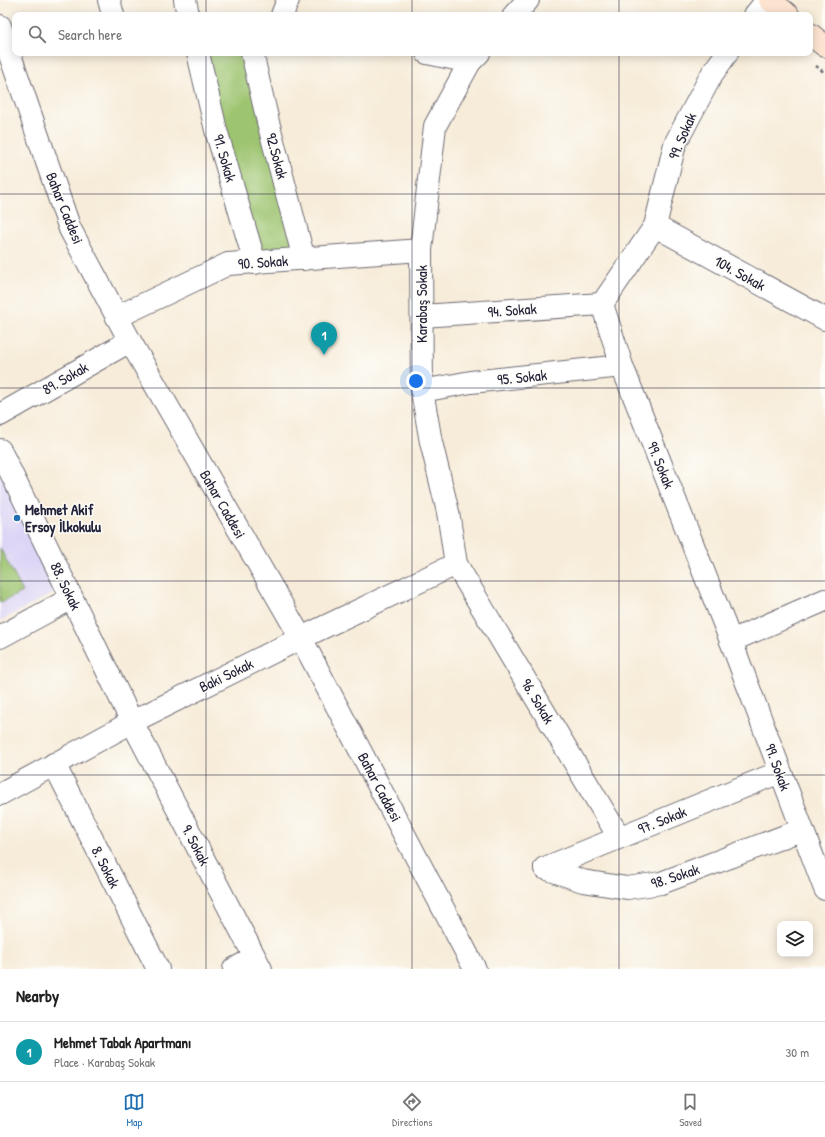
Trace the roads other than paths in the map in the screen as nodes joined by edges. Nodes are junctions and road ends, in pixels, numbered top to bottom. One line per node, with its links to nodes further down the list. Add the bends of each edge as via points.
1 (109, 0): 6 (street)
2 (185, 0): 7 (street)
3 (288, 0): 8 (street)
4 (528, 0): 9 (street)
5 (768, 0): 10 (street); 11 (main road)
6 (112, 12)
7 (187, 12)
8 (283, 12)
9 (517, 12)
10 (758, 12)
11 (784, 12)
12 (5, 36): 26 (street, Bahar Caddesi, via 70,229)
13 (813, 36): 14 (main road)
14 (825, 46)
15 (199, 56): 23 (street, 91. Sokak, via 216,130)
16 (253, 56): 22 (street, 92.Sokak)
17 (456, 56): 19 (street)
18 (725, 56): 20 (street, 99. Sokak, via 712,74 675,144)
19 (475, 58): 21 (street, Karabaş Sokak, via 435,126)
20 (654, 226): 24 (street, 99. Sokak); 27 (street, 104. Sokak)
21 (421, 250): 22 (street, 90. Sokak); 25 (street, Karabaş Sokak)
22 (304, 259): 23 (street, 90. Sokak)
23 (255, 262): 26 (street, 90. Sokak, via 228,264)
24 (602, 304): 25 (street, 94. Sokak); 29 (street, 99. Sokak)
25 (422, 316): 30 (street, Karabaş Sokak)
26 (117, 317): 28 (street, Bahar Caddesi)
27 (825, 319)
28 (130, 341): 31 (street, 89. Sokak); 37 (street, Bahar Caddesi)
29 (622, 366): 30 (street, 95. Sokak, via 471,382); 38 (street, 99. Sokak)
30 (422, 391): 33 (street, Karabaş Sokak, via 448,512)
31 (0, 415)
32 (0, 450): 34 (street, 88. Sokak)
33 (456, 564): 37 (street, Baki Sokak); 44 (street, 96. Sokak)
34 (72, 598): 36 (street); 39 (street, 88. Sokak)
35 (825, 600): 38 (street)
36 (0, 637)
37 (301, 638): 39 (street, Baki Sokak); 50 (street, Bahar Caddesi)
38 (731, 641): 41 (street, 99. Sokak)
39 (132, 722): 40 (street, Baki Sokak); 47 (street, 9. Sokak)
40 (54, 764): 42 (street, Baki Sokak); 48 (street, 8. Sokak)
41 (780, 772): 43 (street, 99. Sokak); 44 (street, 97. Sokak)
42 (0, 794)
43 (801, 830): 45 (street, 98. Sokak, via 661,883 627,888 583,881); 46 (street, 99. Sokak)
44 (619, 837): 45 (street, 97. Sokak)
45 (545, 868)
46 (825, 890)
47 (258, 964): 49 (street)
48 (158, 969)
49 (234, 969)
50 (475, 969)

